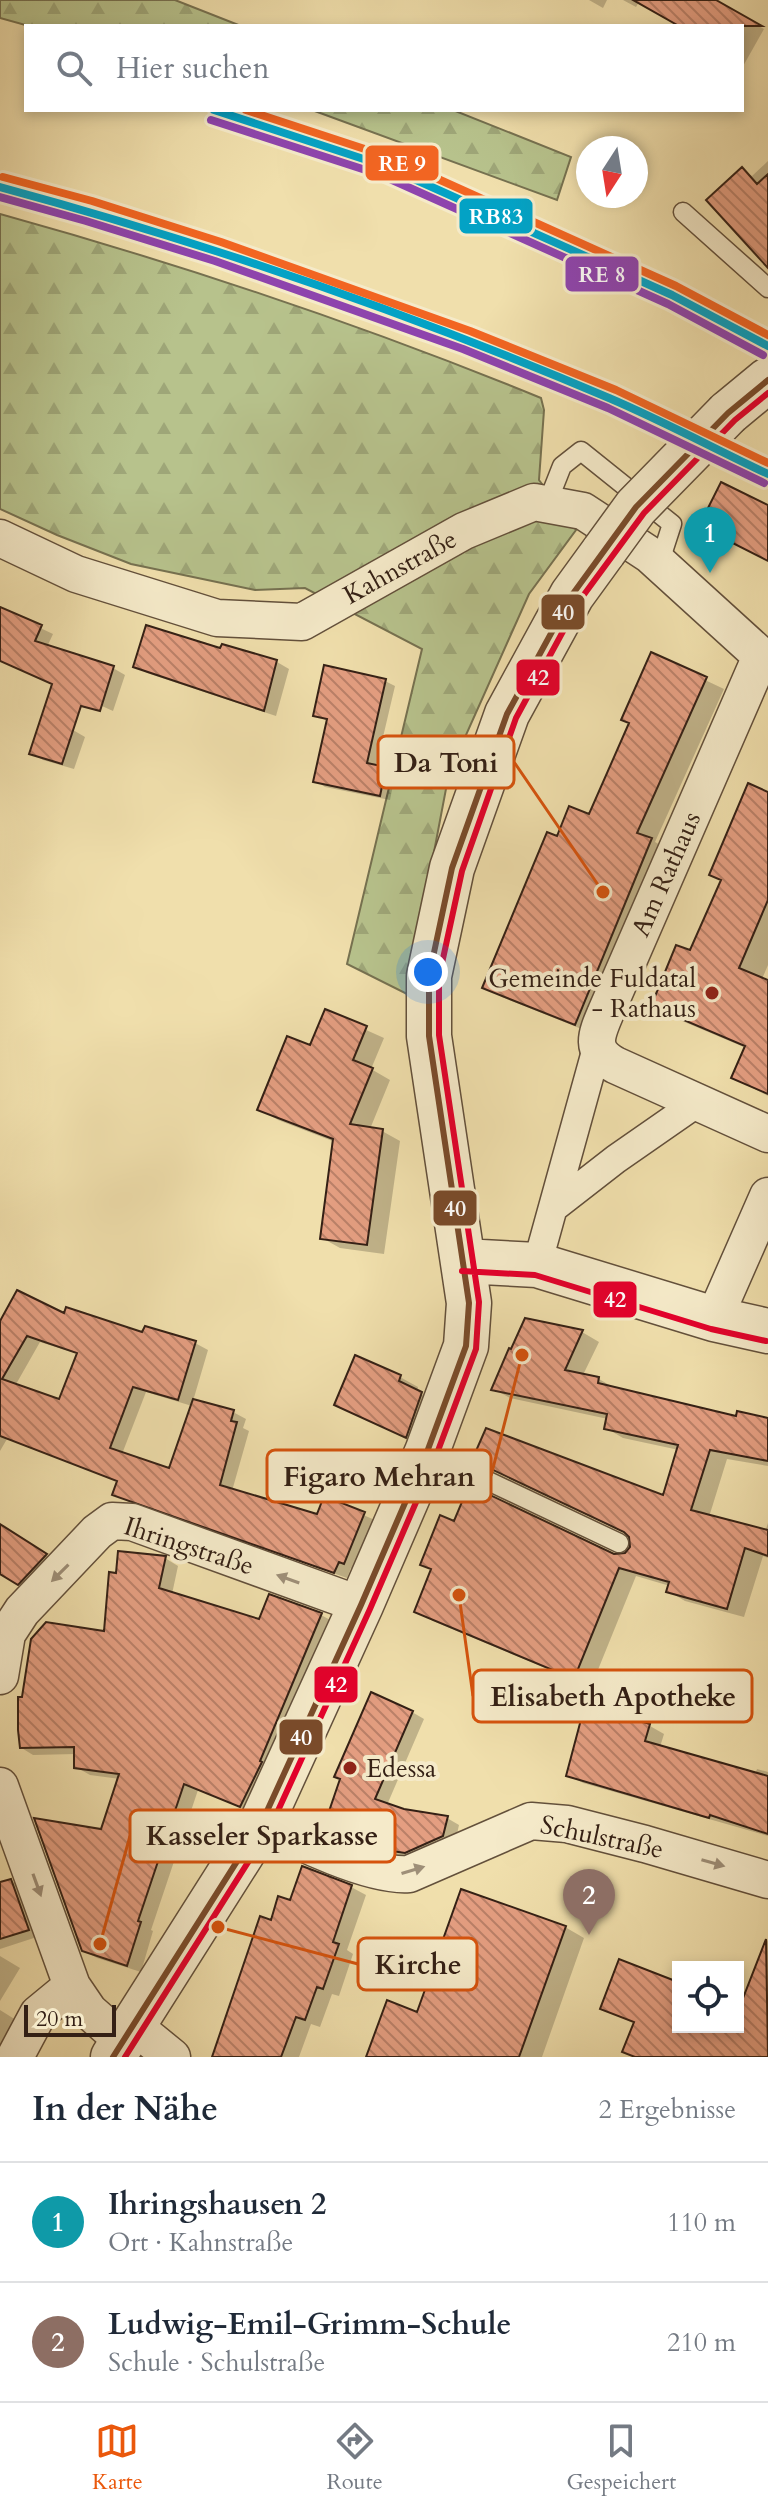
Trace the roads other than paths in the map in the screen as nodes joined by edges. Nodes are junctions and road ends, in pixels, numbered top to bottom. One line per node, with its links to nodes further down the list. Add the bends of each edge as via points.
1 (683, 212): 2 (lane)
2 (768, 288)
3 (768, 380): 13 (street, bridge, via 636,507 572,595 507,714 452,868 429,976 429,1036)
4 (547, 504): 5 (street, Kahnstraße, via 534,502 464,531 302,622 217,618 76,574); 6 (street, Kahnstraße, via 583,511); 6 (lane, via 562,466 581,451 672,524)
5 (0, 538)
6 (659, 564): 7 (street, Kahnstraße)
7 (765, 651): 8 (street, Am Rathaus, via 606,1012)
8 (597, 1048): 9 (street, via 615,1065); 12 (street)
9 (698, 1102): 10 (street); 12 (street)
10 (768, 1134)
11 (768, 1196): 15 (street)
12 (553, 1208): 14 (street)
13 (463, 1261): 14 (street); 17 (street, via 469,1303 466,1346)
14 (537, 1265): 15 (street)
15 (714, 1319): 16 (street)
16 (768, 1331)
17 (427, 1452): 18 (lane); 20 (street)
18 (619, 1543)
19 (11, 1603): 20 (street, Ihringstraße, one-way to 19, via 132,1522 112,1521); 21 (street, Ihringstraße)
20 (361, 1605): 23 (street)
21 (0, 1676)
22 (0, 1786): 25 (street, one-way to 25)
23 (262, 1822): 24 (street, Schulstraße, one-way to 24, via 331,1854 400,1874 531,1821 567,1824); 26 (street)
24 (768, 1880)
25 (72, 1986): 26 (street, via 89,2011); 27 (street, via 38,2014)
26 (123, 2041): 28 (street)
27 (15, 2057)
28 (172, 2057)

